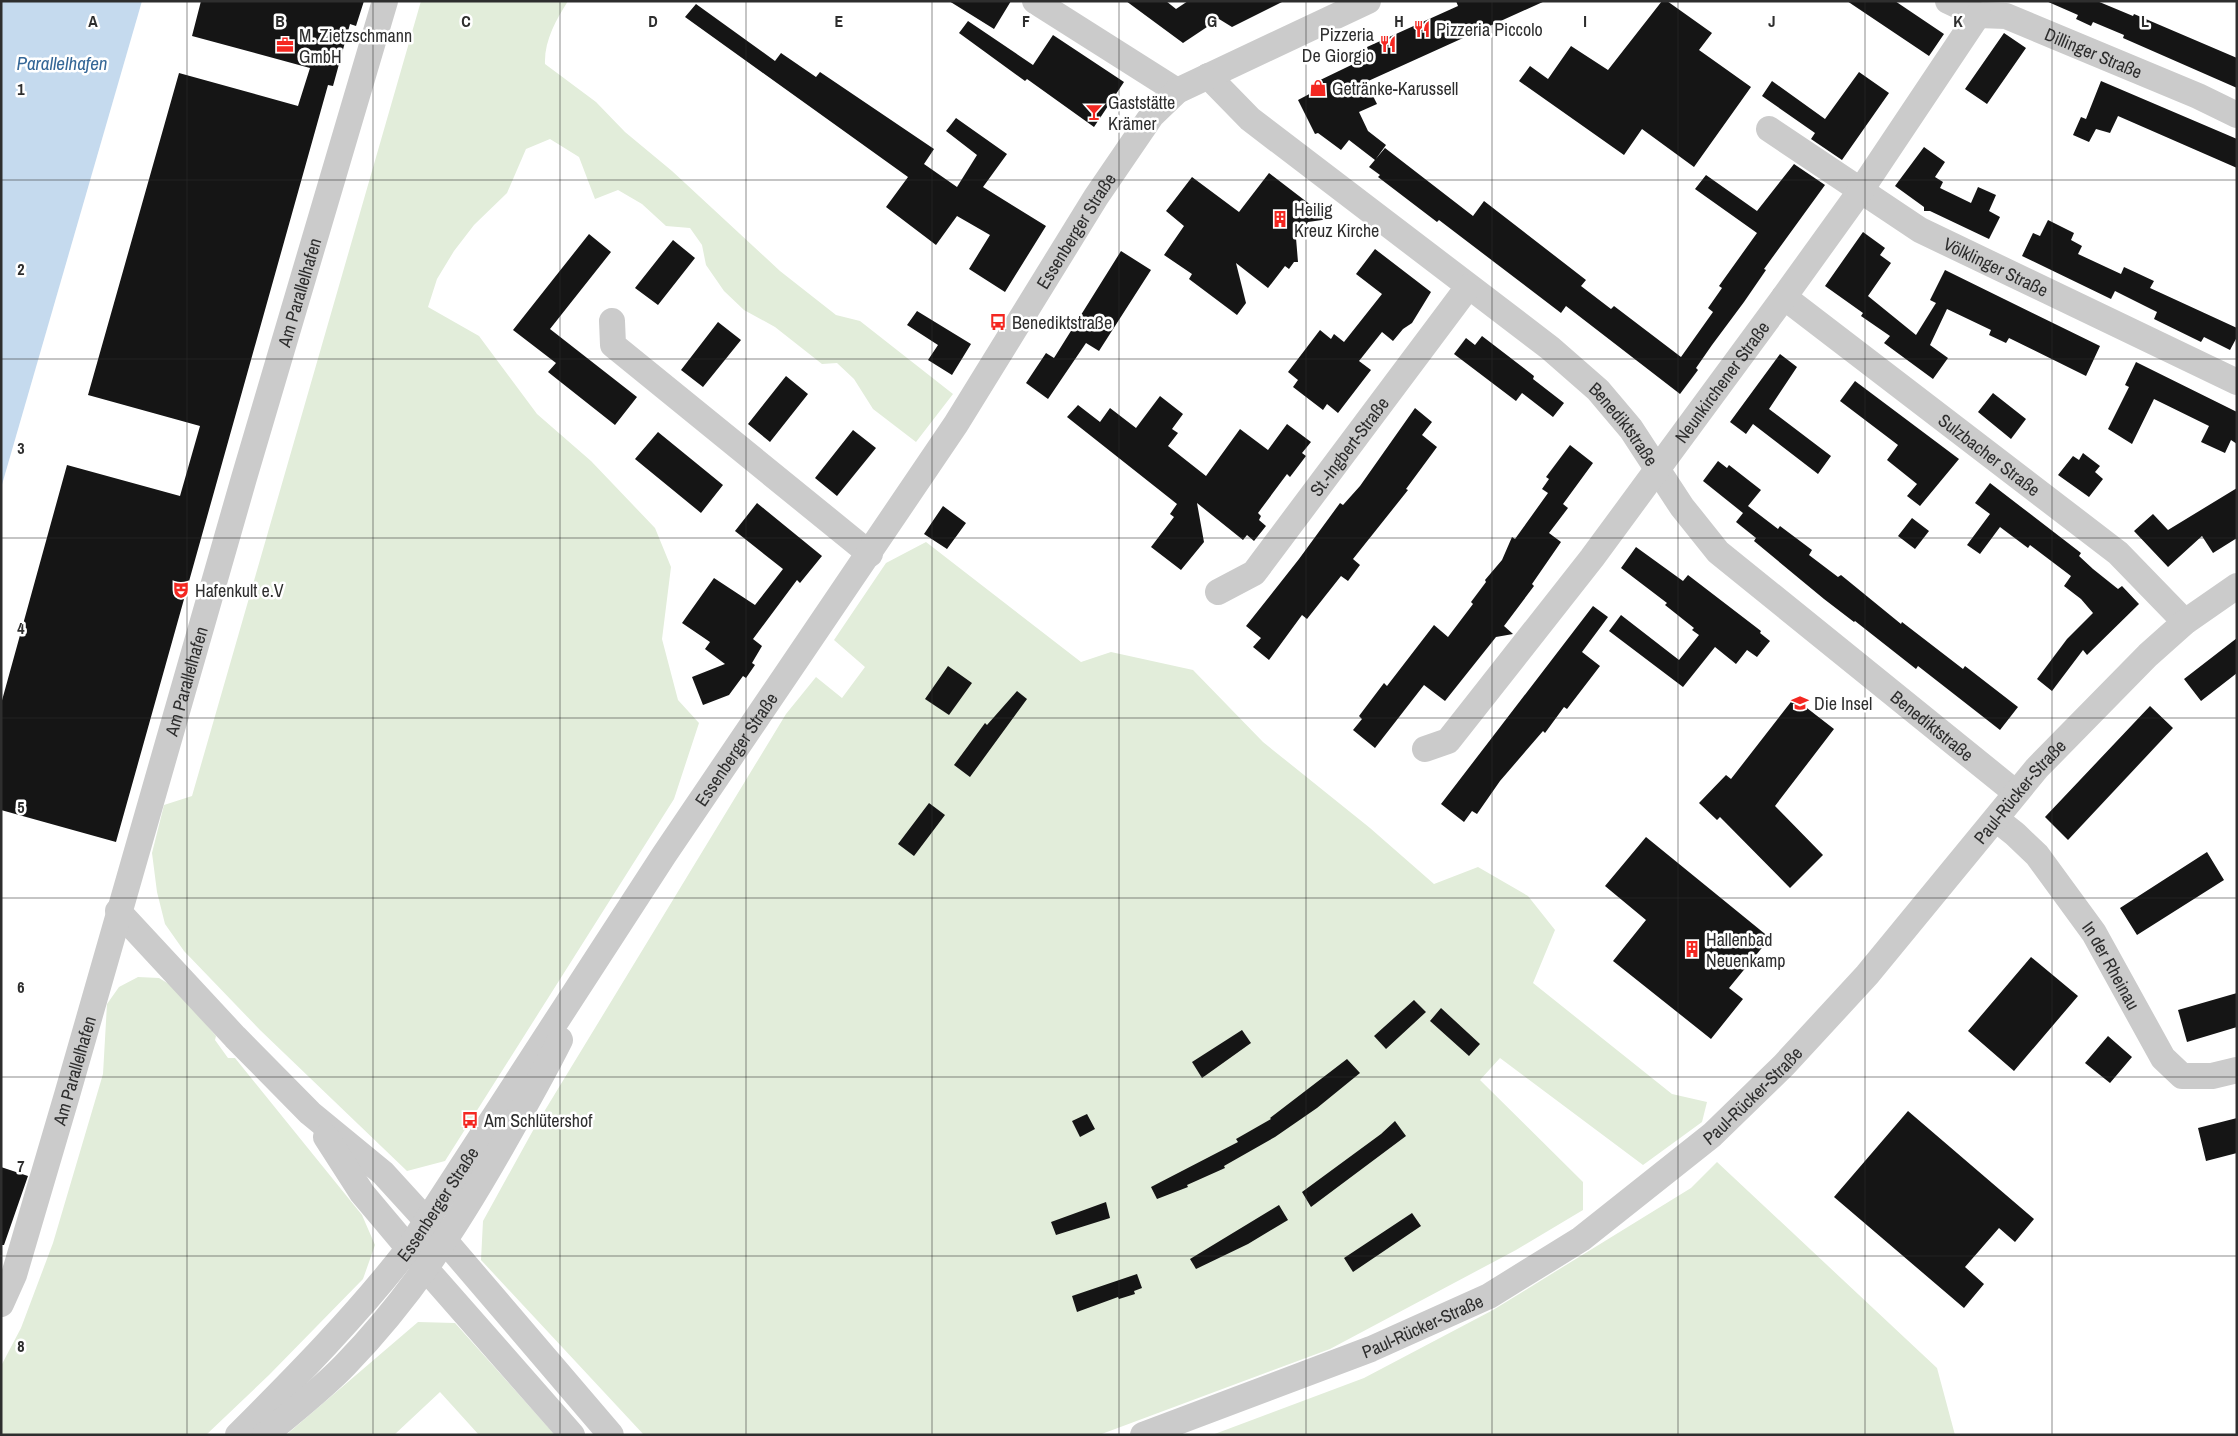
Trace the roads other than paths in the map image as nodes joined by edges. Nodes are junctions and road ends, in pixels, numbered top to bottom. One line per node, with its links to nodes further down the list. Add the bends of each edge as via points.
1 (385, 1): 23 (street, Am Parallelhafen)
2 (1035, 1): 7 (street)
3 (1368, 1): 6 (street, Essenberger Straße)
4 (1948, 1): 5 (street, Dillinger Straße)
5 (1978, 15): 8 (street, Dillinger Straße, via 2006,16); 10 (street, Neunkirchener Straße)
6 (1208, 76): 7 (street, Essenberger Straße); 11 (street, Benediktstraße, via 1250,119)
7 (1177, 91): 16 (street, Essenberger Straße, via 1152,116 1096,197 956,424)
8 (2237, 114)
9 (1768, 128): 10 (street, Völklinger Straße)
10 (1861, 190): 12 (street, Neunkirchener Straße); 14 (street, Völklinger Straße, via 1920,230)
11 (1468, 287): 15 (street, Benediktstraße, via 1550,348 1598,390 1632,429); 18 (street, St.-Ingbert-Straße, via 1254,573)
12 (1784, 297): 15 (street, Neunkirchener Straße); 19 (street, Sulzbacher Straße, via 2118,553)
13 (612, 321): 16 (street, via 614,345)
14 (2237, 382)
15 (1657, 470): 20 (street, Neunkirchener Straße, via 1448,741); 21 (street, Benediktstraße, via 1718,552)
16 (870, 554): 24 (street, Essenberger Straße, via 664,855)
17 (2237, 586): 19 (street, Paul-Rücker-Straße)
18 (1218, 592)
19 (2185, 622): 21 (street, Paul-Rücker-Straße, via 2148,655)
20 (1425, 749)
21 (2016, 793): 22 (street, Paul-Rücker-Straße)
22 (1996, 819): 25 (street, In der Rheinau, via 2036,855 2094,933 2163,1058 2182,1076 2212,1076); 36 (street, Paul-Rücker-Straße, via 1867,975 1796,1053 1712,1135 1581,1238 1489,1296 1371,1349)
23 (118, 911): 26 (street); 31 (street, Am Parallelhafen, via 14,1275)
24 (606, 947): 27 (street, Essenberger Straße); 28 (street, Essenberger Straße, via 544,1073)
25 (2237, 1070)
26 (310, 1113): 27 (street, via 383,1173); 29 (street, via 362,1193)
27 (426, 1220): 28 (street); 29 (street, Essenberger Straße)
28 (446, 1242): 30 (street, Essenberger Straße); 35 (street)
29 (409, 1248): 30 (street); 32 (street, Essenberger Straße, via 325,1347)
30 (426, 1269): 33 (street, Essenberger Straße, via 400,1304 344,1366); 34 (street)
31 (1, 1304)
32 (238, 1435)
33 (265, 1435)
34 (572, 1435)
35 (611, 1435)
36 (1143, 1435)

